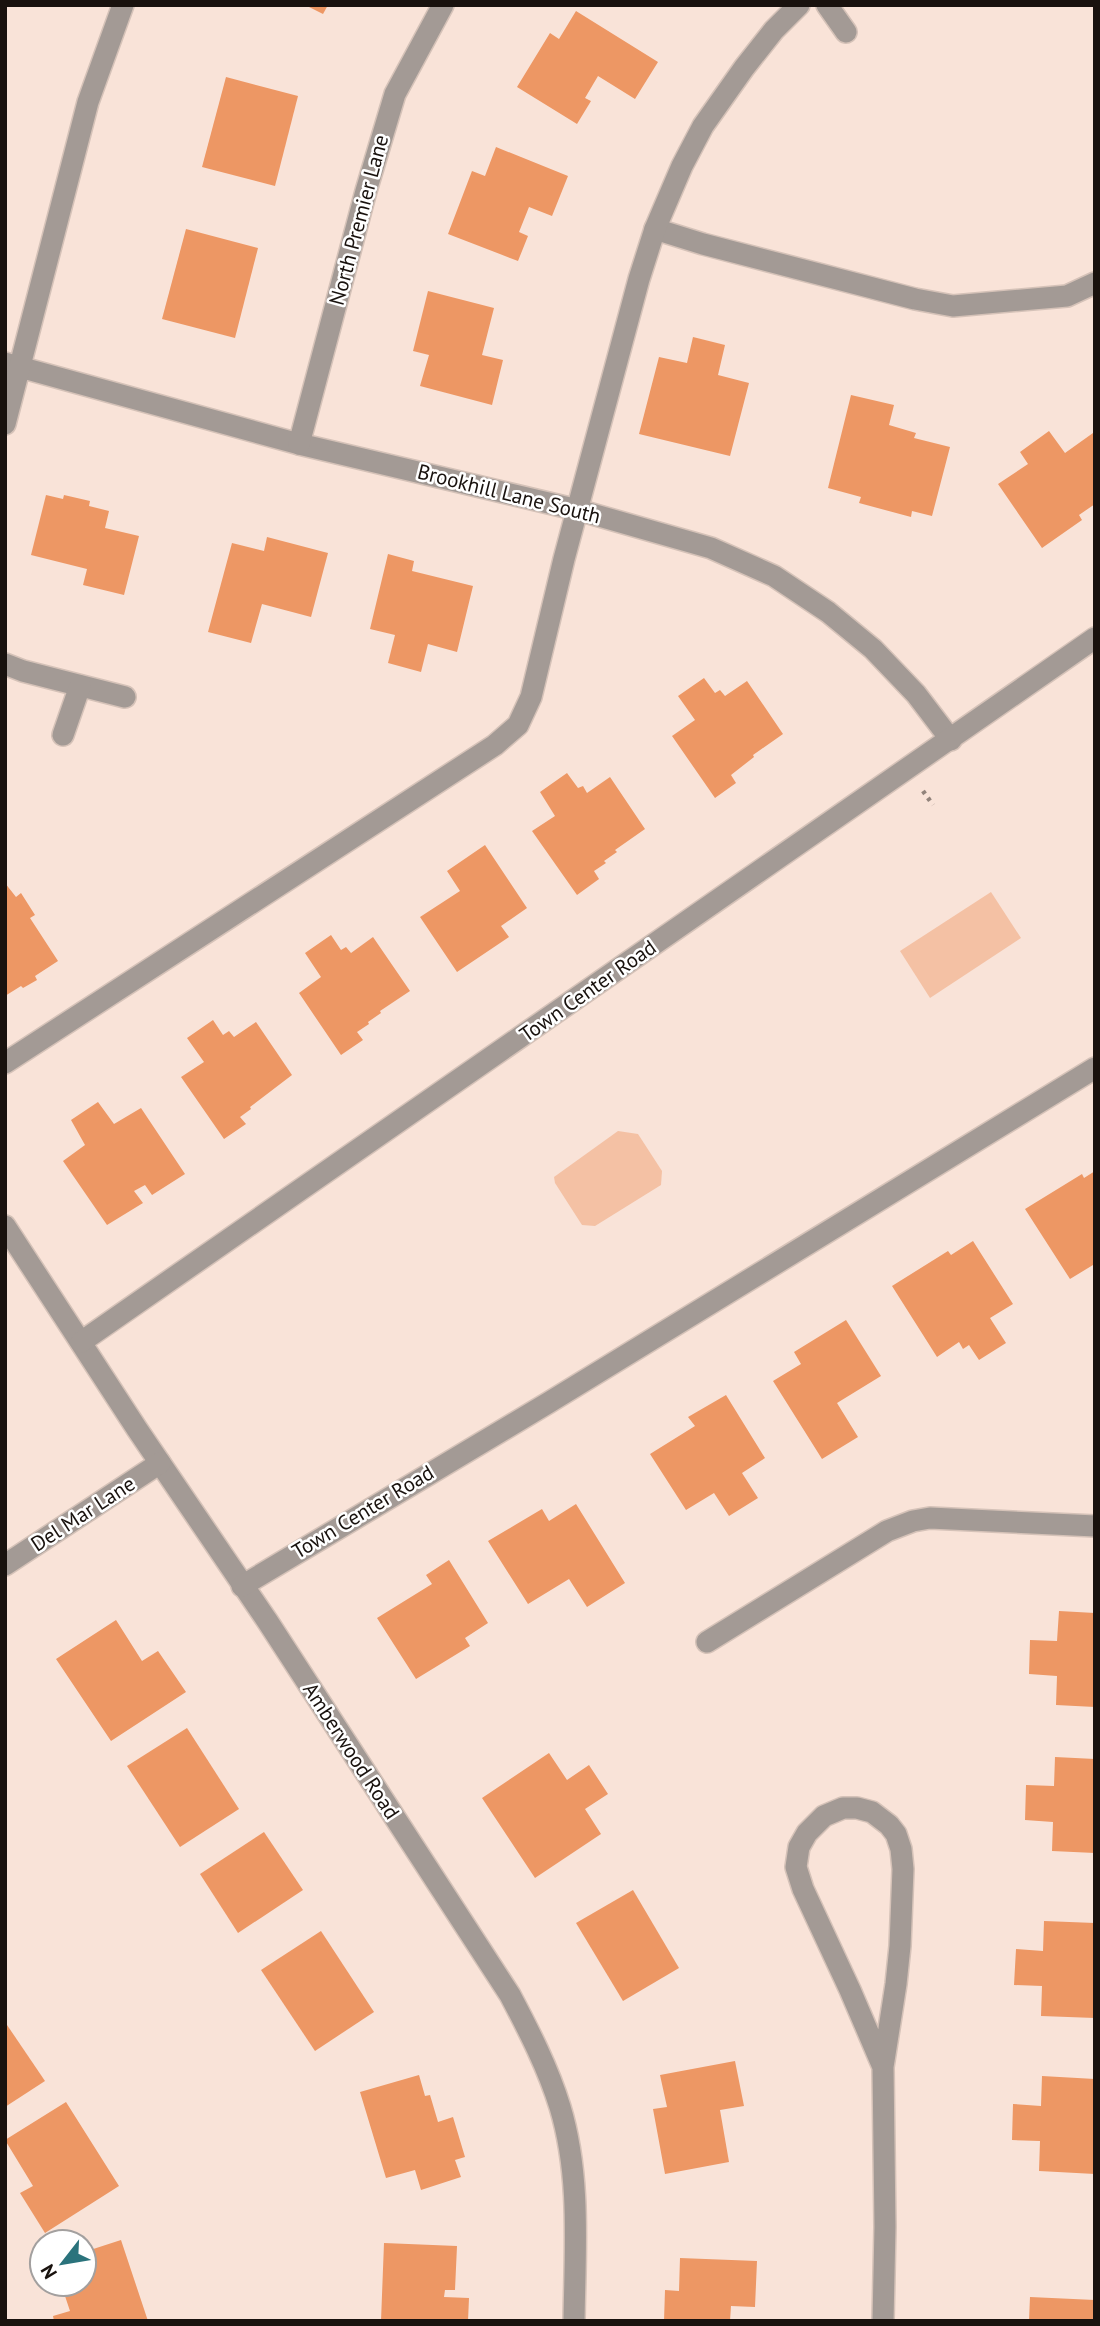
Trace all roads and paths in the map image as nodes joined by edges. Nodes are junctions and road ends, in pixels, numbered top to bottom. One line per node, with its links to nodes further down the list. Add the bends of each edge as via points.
1 (123, 5): 8 (street, via 88,102)
2 (443, 5): 10 (street, North Premier Lane, via 395,94)
3 (799, 5): 6 (street, via 744,68 704,126)
4 (827, 5): 5 (street)
5 (846, 32)
6 (655, 229): 7 (street, via 953,306 1067,296); 11 (street)
7 (1095, 283)
8 (13, 365): 9 (street); 10 (street, Brookhill Lane South)
9 (5, 424)
10 (299, 444): 11 (street, Brookhill Lane South)
11 (578, 510): 17 (street, Brookhill Lane South, via 710,548 774,576 873,649); 18 (street, via 531,697 508,735)
12 (1095, 638): 17 (street, Town Center Road)
13 (5, 664): 14 (street)
14 (80, 686): 15 (street); 16 (street)
15 (125, 697)
16 (64, 735)
17 (951, 740): 21 (street, Town Center Road)
18 (5, 1063)
19 (1095, 1068): 25 (street, Town Center Road)
20 (5, 1226): 21 (street, Amberwood Road)
21 (81, 1342): 22 (street, Amberwood Road)
22 (160, 1464): 24 (street, Del Mar Lane); 25 (street, Amberwood Road)
23 (1095, 1526): 26 (street, via 913,1521 887,1531)
24 (5, 1565)
25 (242, 1586): 28 (street, Amberwood Road, via 510,1995 540,2053 561,2108 572,2162)
26 (707, 1642)
27 (883, 2067): 27 (street, via 900,1946 901,1849 889,1825 872,1812 843,1808 824,1816 807,1833 796,1867); 29 (street)
28 (574, 2321)
29 (883, 2321)

